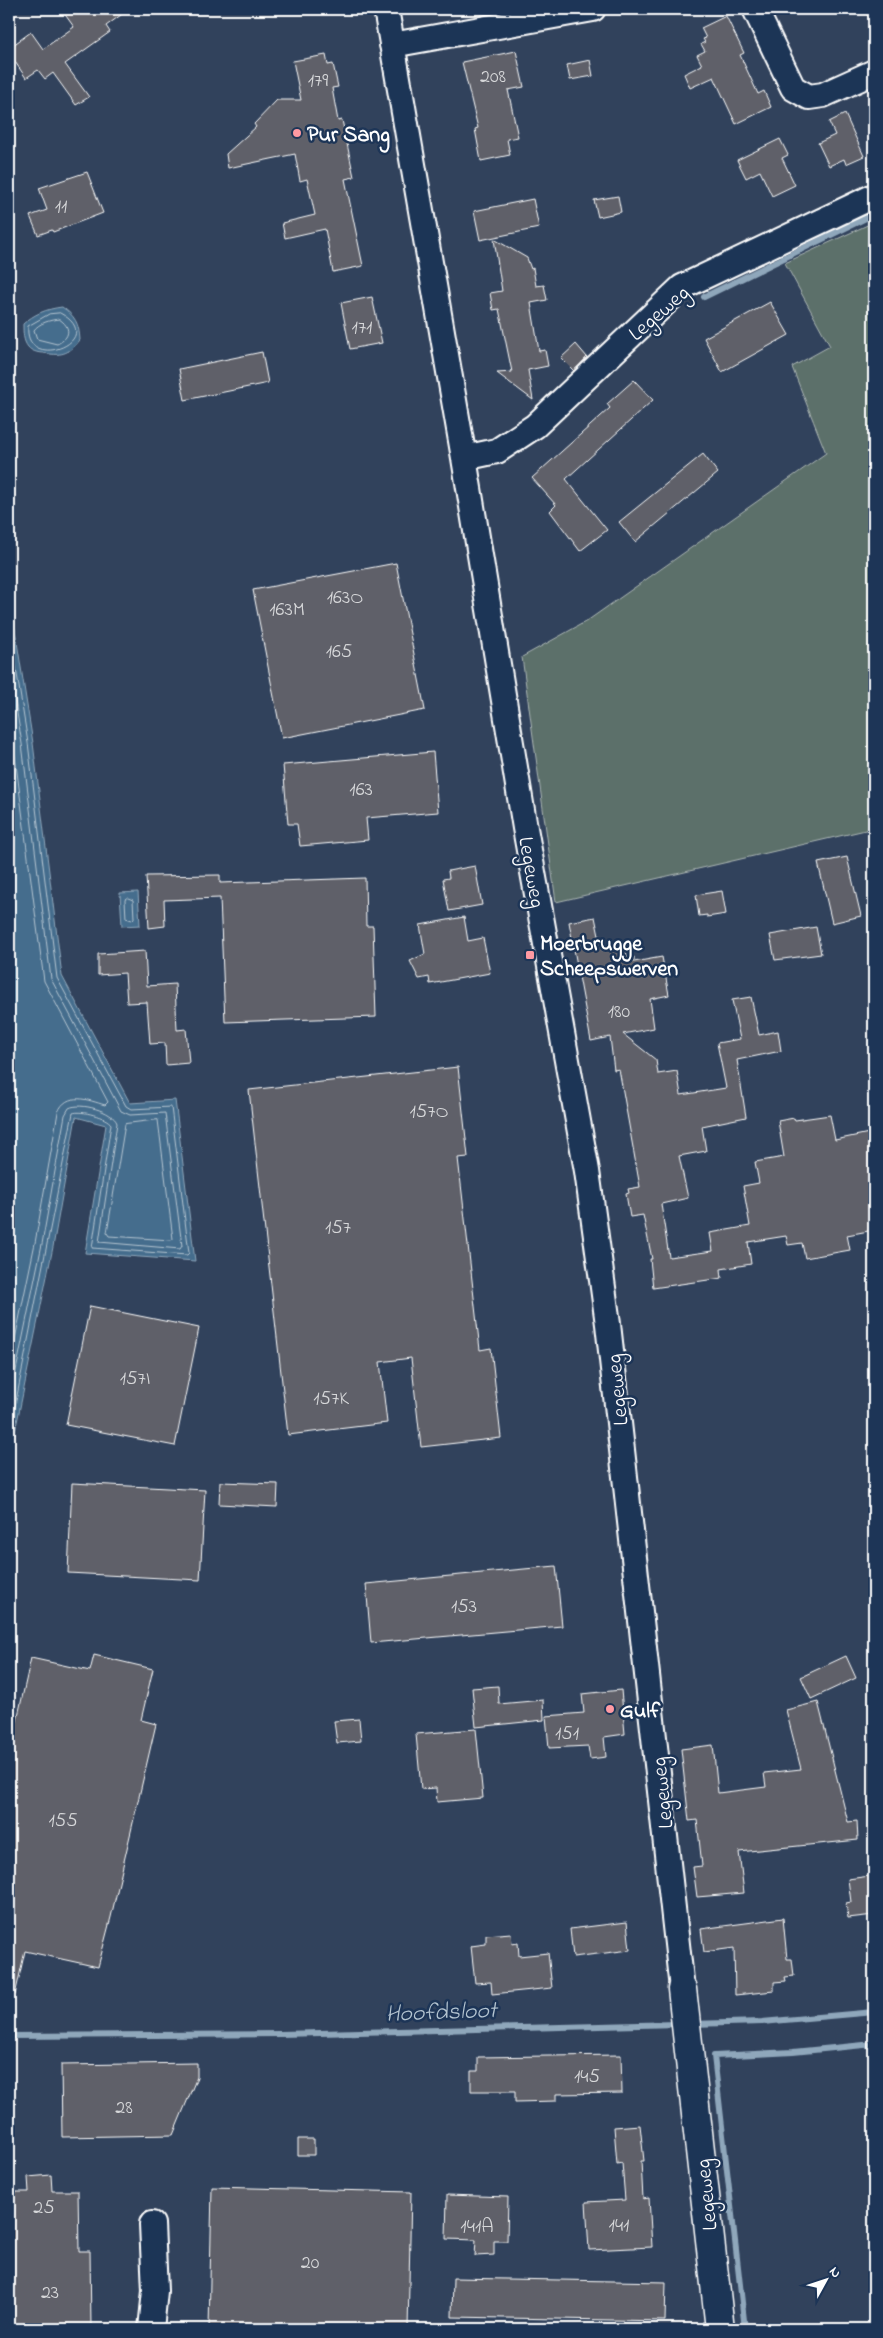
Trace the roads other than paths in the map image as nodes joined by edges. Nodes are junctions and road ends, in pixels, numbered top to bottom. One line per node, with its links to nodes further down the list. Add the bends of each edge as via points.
1 (386, 9): 4 (street, Legeweg)
2 (593, 9): 4 (street)
3 (755, 9): 5 (street, via 793,88 809,97 823,95)
4 (392, 45): 7 (street, Legeweg)
5 (874, 72)
6 (874, 196): 7 (street, Legeweg, via 682,287 536,426 497,451)
7 (464, 458): 8 (street, Legeweg, via 522,810 588,1171)
8 (682, 1989): 11 (street, Legeweg)
9 (152, 2224): 10 (street, via 155,2291)
10 (151, 2329)
11 (720, 2329)

